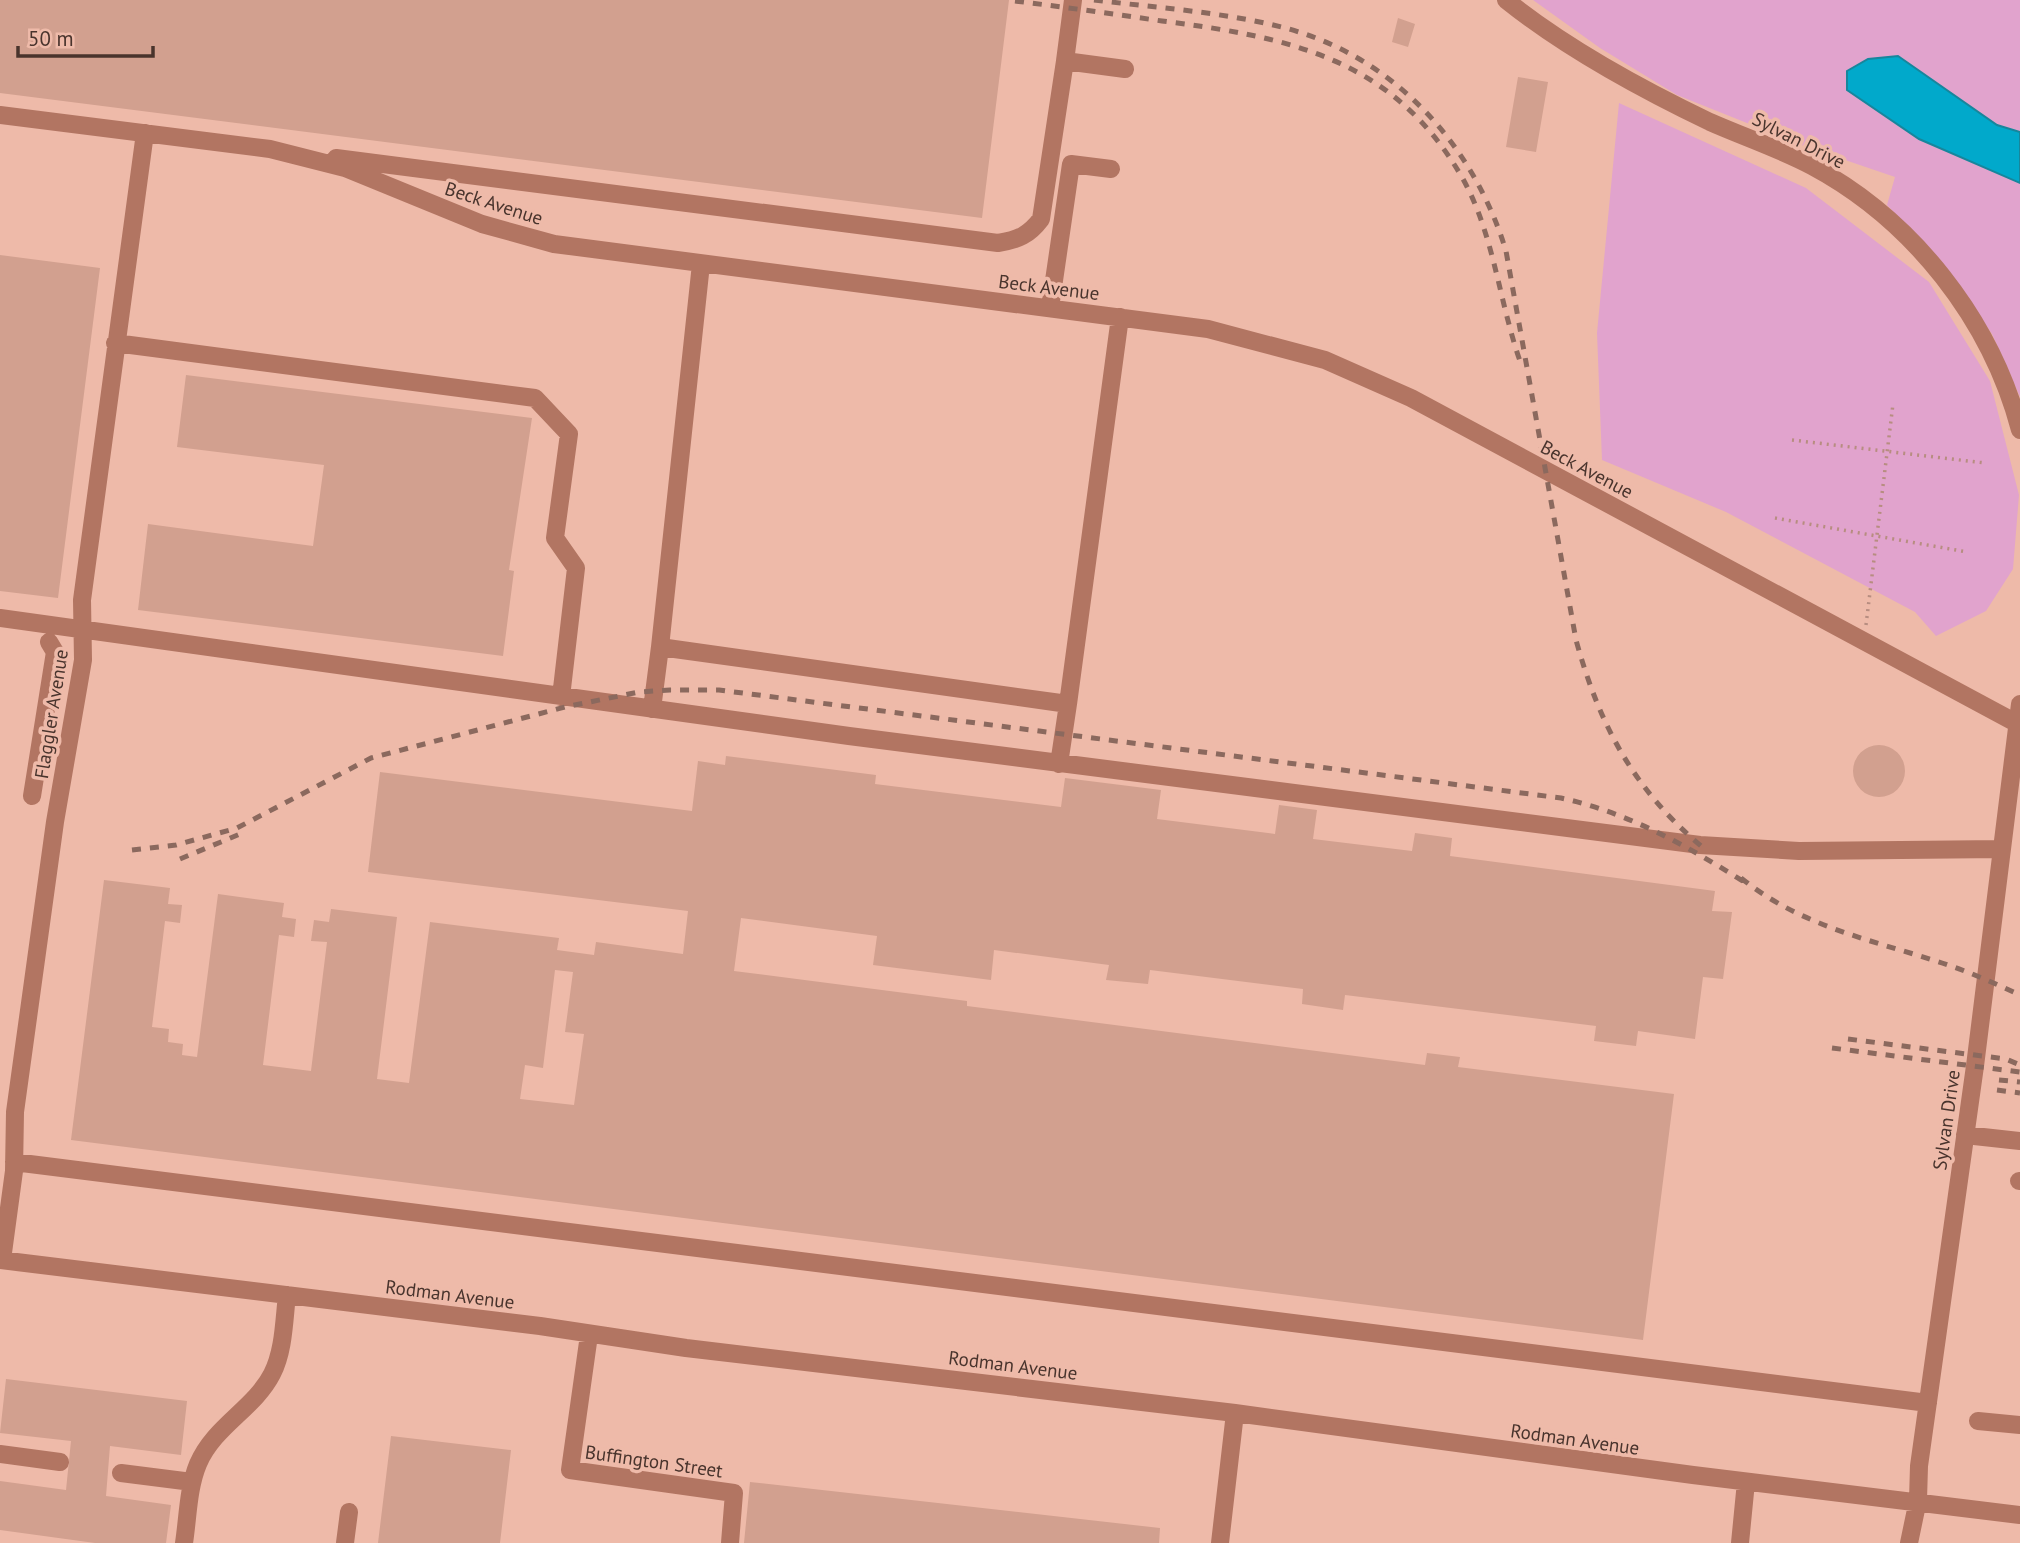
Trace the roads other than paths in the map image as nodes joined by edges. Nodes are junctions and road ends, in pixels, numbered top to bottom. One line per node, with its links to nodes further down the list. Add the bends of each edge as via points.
1 (1073, 0): 3 (street)
2 (1506, 0): 13 (street, Sylvan Drive, via 1619,76 1813,166 1878,210 1932,264 1975,324)
3 (1065, 61): 4 (street); 7 (street, via 1041,219 1017,240 998,243)
4 (1125, 69)
5 (0, 115): 6 (street, Beck Avenue)
6 (145, 133): 7 (street, Beck Avenue); 12 (street, Flaggler Avenue)
7 (270, 149): 9 (street, Beck Avenue, via 345,169 514,235)
8 (1111, 169): 10 (street, via 1071,164)
9 (701, 264): 10 (street, Beck Avenue); 17 (street)
10 (1050, 308): 11 (street, Beck Avenue)
11 (1120, 317): 19 (street); 22 (street, Beck Avenue, via 1281,346 1354,372 1411,398)
12 (115, 342): 15 (street, Flaggler Avenue, via 82,600); 18 (street, via 535,398 569,434 555,538 576,568)
13 (2020, 430)
14 (0, 618): 15 (street)
15 (83, 628): 18 (street); 28 (street, Flaggler Avenue, via 83,660 55,822 15,1112)
16 (49, 642): 24 (street, via 54,652)
17 (660, 647): 19 (street); 21 (street)
18 (561, 697): 21 (street)
19 (1068, 704): 23 (street)
20 (2020, 705): 22 (street, Sylvan Drive)
21 (652, 709): 23 (street)
22 (2019, 724): 25 (street, Sylvan Drive)
23 (1059, 764): 25 (street, via 1700,845 1851,851)
24 (32, 796)
25 (2002, 849): 26 (street, Sylvan Drive)
26 (1965, 1135): 27 (street); 32 (street, Sylvan Drive)
27 (2020, 1142)
28 (14, 1162): 29 (street, Flaggler Avenue); 32 (street)
29 (1, 1260): 30 (street, Rodman Avenue)
30 (287, 1295): 31 (street, Rodman Avenue); 39 (street, via 272,1373 217,1433)
31 (589, 1335): 33 (street, Rodman Avenue); 47 (street, Buffington Street, via 570,1471 734,1493)
32 (1928, 1403): 41 (street, Sylvan Drive)
33 (1235, 1413): 40 (street, Rodman Avenue); 48 (street)
34 (1979, 1421): 35 (street)
35 (2020, 1426)
36 (0, 1454): 37 (street)
37 (60, 1462)
38 (121, 1473): 39 (street)
39 (192, 1482): 45 (street)
40 (1746, 1482): 41 (street, Rodman Avenue); 49 (street)
41 (1918, 1500): 43 (street, Rodman Avenue); 44 (street, Sylvan Drive)
42 (349, 1512): 46 (street)
43 (2020, 1515)
44 (1910, 1542)
45 (184, 1543)
46 (345, 1543)
47 (730, 1543)
48 (1220, 1543)
49 (1740, 1543)

